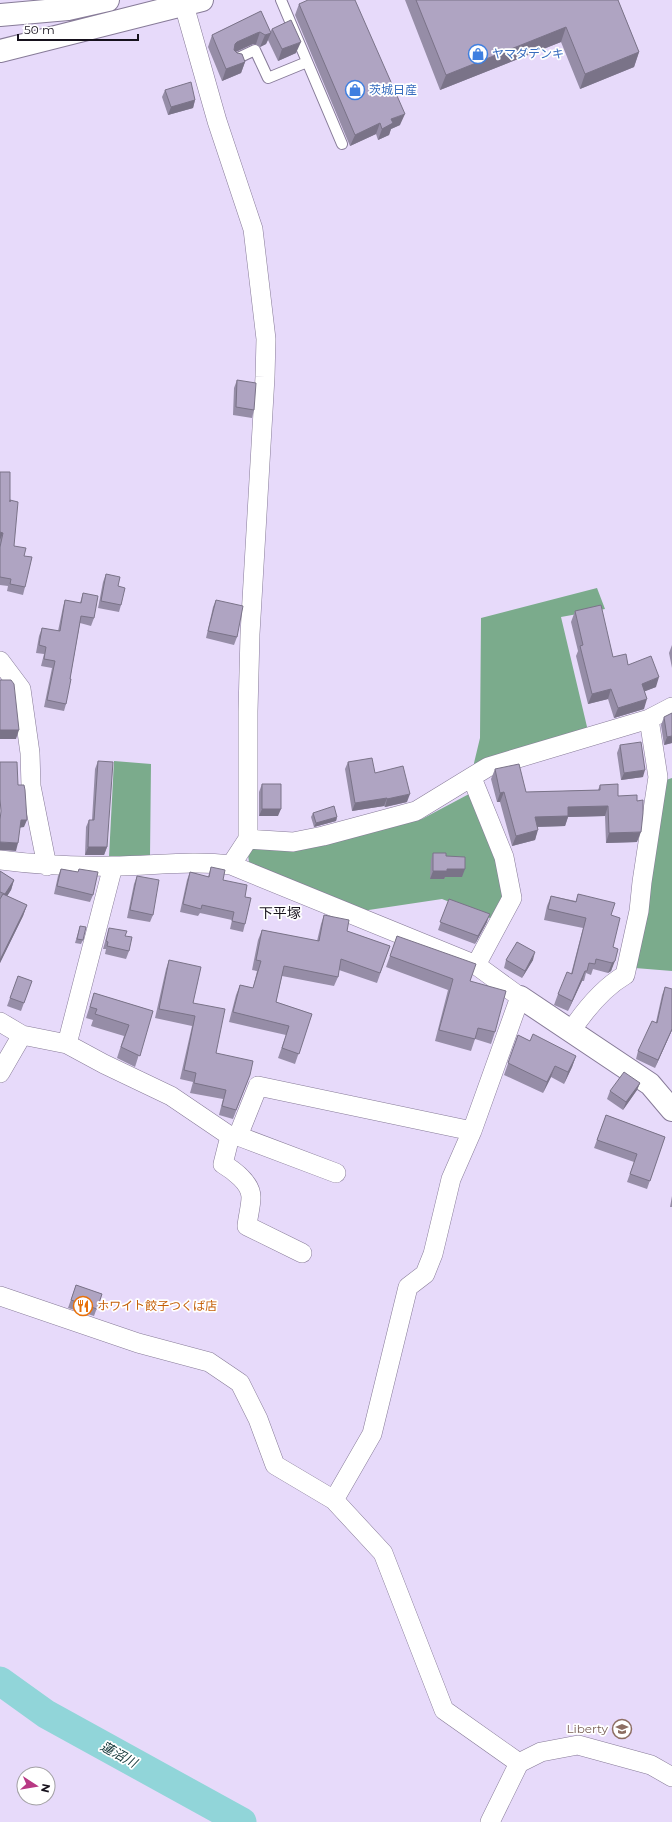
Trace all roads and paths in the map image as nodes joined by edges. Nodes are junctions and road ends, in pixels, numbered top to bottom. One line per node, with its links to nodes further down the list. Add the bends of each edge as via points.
1 (108, 0): 4 (main road, via 68,10)
2 (281, 0): 7 (lane)
3 (193, 3): 5 (main road); 13 (street, via 217,120 253,229 266,339 250,642)
4 (0, 15)
5 (0, 51)
6 (236, 59): 7 (lane, via 255,50 268,78)
7 (307, 62): 8 (lane)
8 (342, 144)
9 (0, 661): 16 (street, via 21,689 30,753 31,786)
10 (672, 707): 11 (street)
11 (649, 719): 12 (street, via 488,768); 21 (street, via 658,777 639,911 625,975 614,982 581,1016)
12 (472, 778): 13 (street, via 416,811 293,842); 18 (street, via 504,857 512,898)
13 (248, 839): 15 (street)
14 (0, 860): 16 (street)
15 (231, 865): 17 (street, via 206,862); 18 (street)
16 (47, 866): 17 (street)
17 (113, 866): 23 (street)
18 (476, 965): 19 (street)
19 (520, 997): 21 (main road); 26 (street)
20 (0, 1022): 22 (street)
21 (571, 1031): 25 (main road, via 650,1084)
22 (22, 1035): 23 (street); 24 (street)
23 (67, 1044): 27 (street, via 171,1096)
24 (0, 1073)
25 (672, 1110)
26 (472, 1131): 27 (street, via 258,1086); 31 (street, via 451,1178 426,1274 408,1287 372,1434)
27 (234, 1136): 28 (street); 29 (street, via 222,1164 231,1168 246,1184 251,1195 247,1226)
28 (336, 1173)
29 (302, 1253)
30 (0, 1296): 31 (street, via 138,1343 209,1362 240,1383 258,1419 275,1465)
31 (334, 1500): 32 (street, via 383,1553 444,1710)
32 (519, 1763): 33 (street, via 542,1752 578,1744 651,1765); 34 (street)
33 (672, 1777)
34 (490, 1822)

